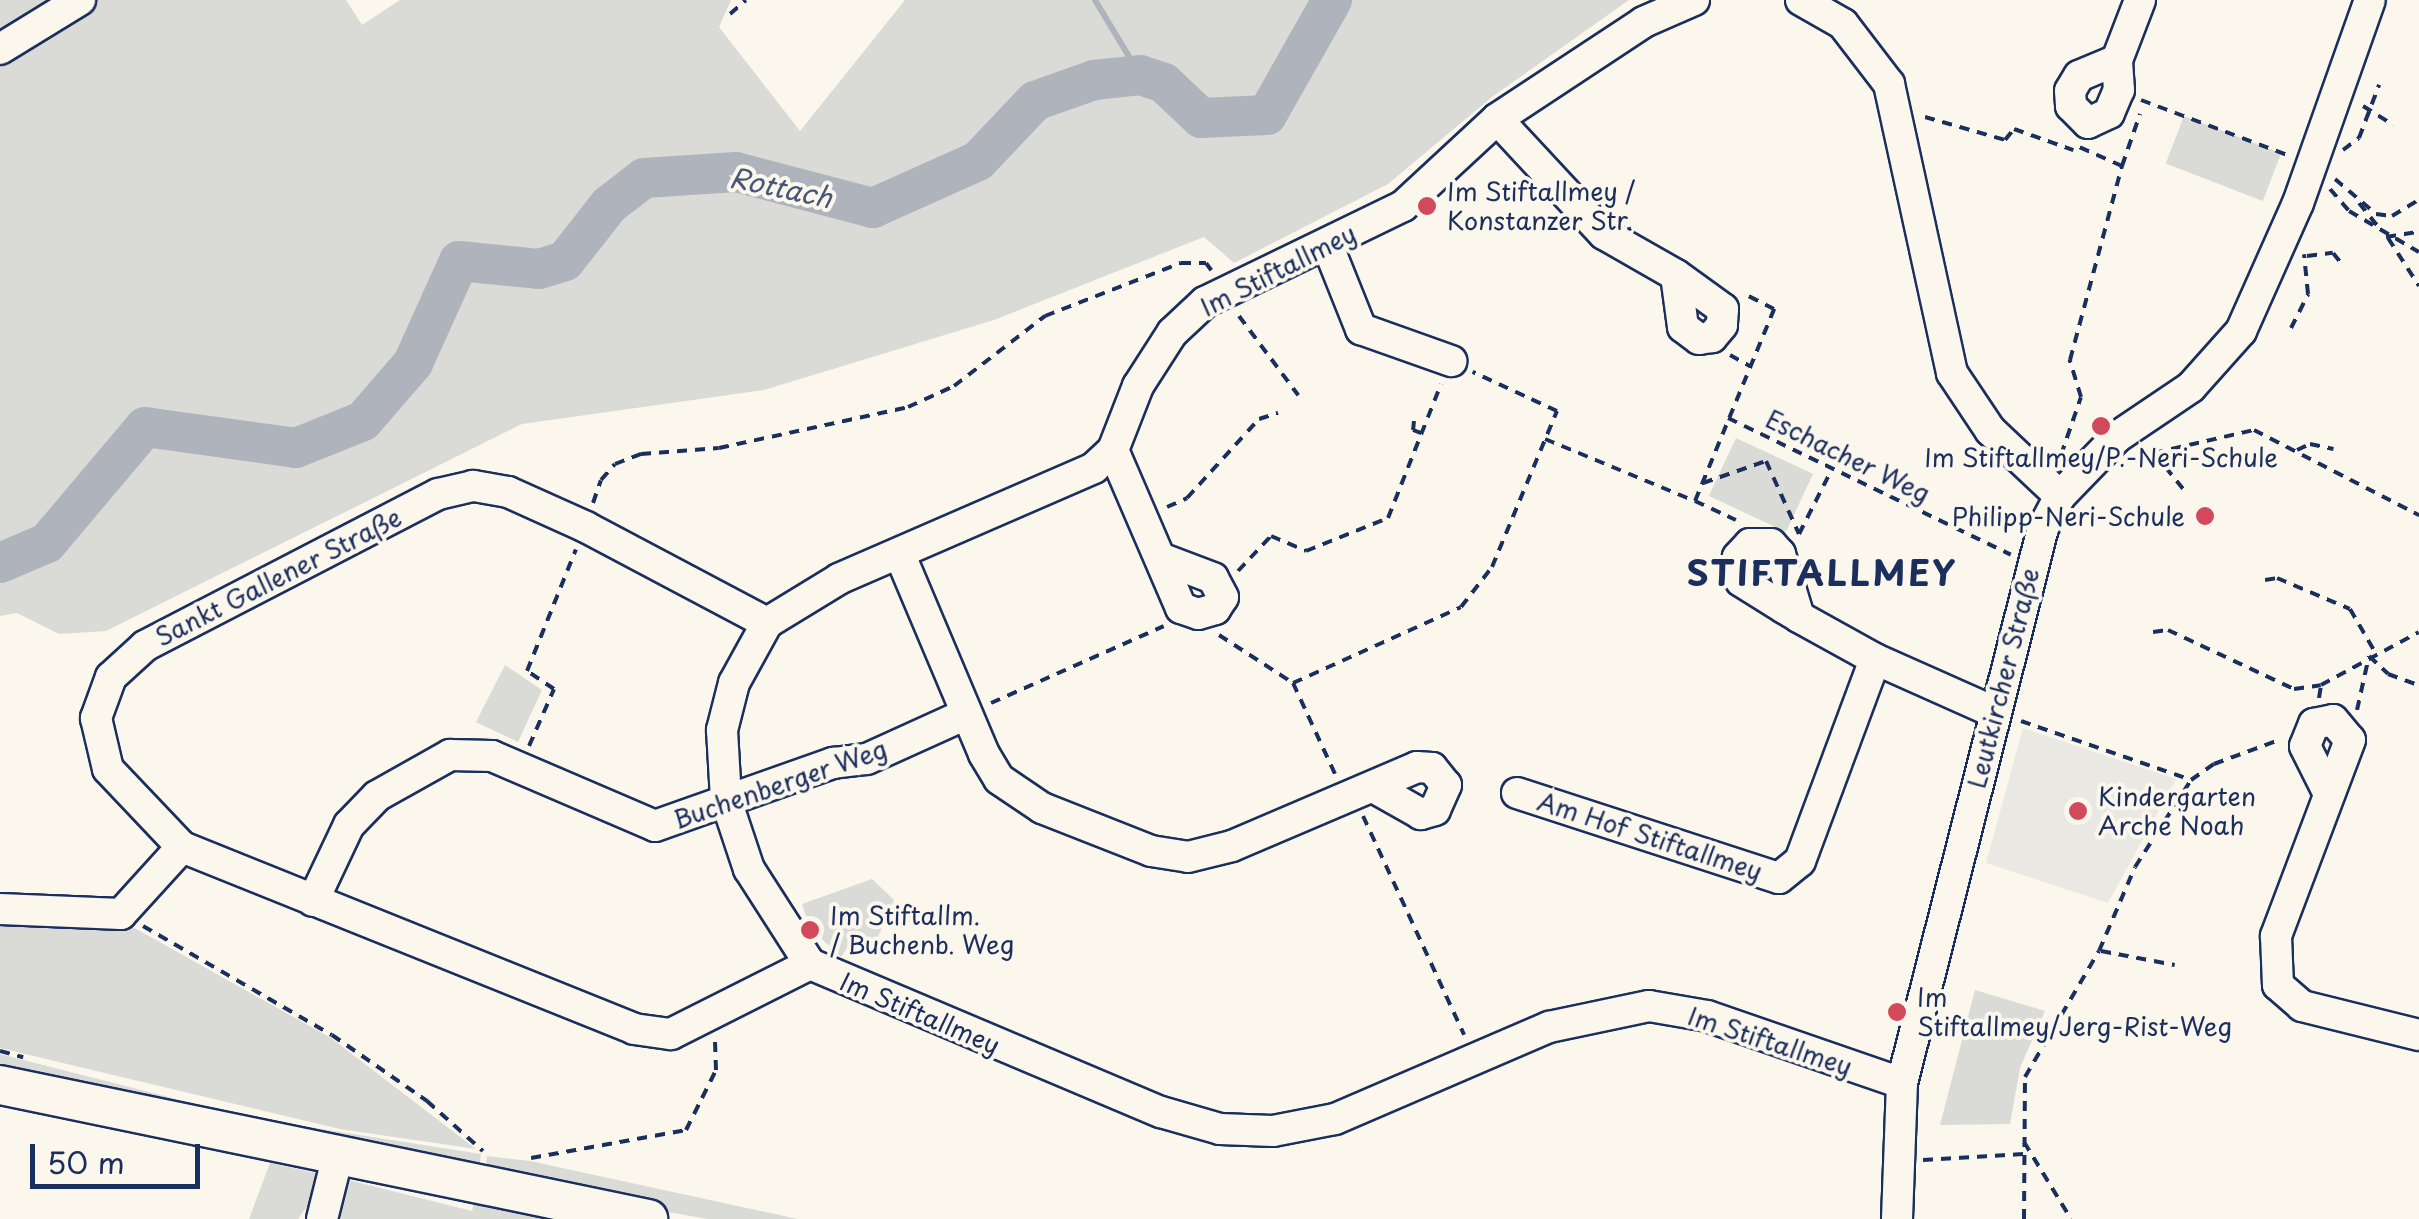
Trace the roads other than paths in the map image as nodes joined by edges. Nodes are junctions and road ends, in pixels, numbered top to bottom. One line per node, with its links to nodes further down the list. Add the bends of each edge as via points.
1 (80, 0): 6 (street)
2 (1694, 0): 7 (street, Im Stiftallmey, via 1644,22)
3 (1801, 0): 13 (street, via 1843,24 1870,53 1900,116 1952,373 1990,430)
4 (2140, 0): 8 (street, via 2117,60 2079,76 2070,91)
5 (2370, 0): 13 (street, Leutkircher Straße, via 2249,318 2191,387)
6 (0, 49)
7 (1497, 119): 9 (street, Im Stiftallmey, via 1403,206); 10 (street, via 1604,234)
8 (2082, 137)
9 (1327, 244): 11 (street, via 1361,329); 12 (street, Im Stiftallmey, via 1225,292 1172,333 1138,386)
10 (1676, 275)
11 (1451, 361)
12 (1113, 450): 14 (street, Im Stiftallmey, via 1072,480); 15 (street)
13 (2056, 492): 19 (street, Leutkircher Straße)
14 (900, 555): 17 (street, Im Stiftallmey, via 795,600); 20 (street)
15 (1163, 559): 15 (street, via 1201,606 1213,578)
16 (1799, 617): 16 (street, via 1741,581 1736,567 1750,544 1762,542 1784,566); 18 (street)
17 (768, 623): 24 (street, Im Stiftallmey, via 734,683 722,730); 25 (street, Sankt Gallener Straße, via 508,492 474,486 438,494 145,646 111,677 96,718 108,769)
18 (1875, 659): 19 (street); 23 (street, Am Hof Stiftallmey, via 1800,861 1779,878)
19 (1994, 712): 30 (street, Leutkircher Straße)
20 (966, 714): 22 (street, via 1000,780 1042,808 1151,851 1188,857 1217,850); 24 (street, Buchenberger Weg, via 867,759 833,763)
21 (2328, 790): 21 (street, via 2350,740 2342,724 2314,724 2305,746); 29 (street, via 2276,936 2278,985 2302,1006)
22 (1358, 793)
23 (1517, 793)
24 (726, 800): 26 (street, Buchenberger Weg, via 654,826 492,756 450,755 376,796 349,825); 28 (street, Im Stiftallmey, via 749,869)
25 (182, 847): 26 (street, Sankt Gallener Straße); 27 (street, via 121,914)
26 (314, 900): 28 (street, Sankt Gallener Straße, via 634,1029 671,1034)
27 (0, 909)
28 (810, 964): 30 (street, Im Stiftallmey, via 1124,1098 1220,1129 1273,1131 1335,1118 1550,1027 1649,1006 1706,1016)
29 (2419, 1035)
30 (1902, 1083): 35 (street, Leutkircher Straße)
31 (0, 1085): 32 (main road)
32 (337, 1160): 33 (street); 34 (main road)
33 (322, 1219)
34 (648, 1219)
35 (1897, 1219)

